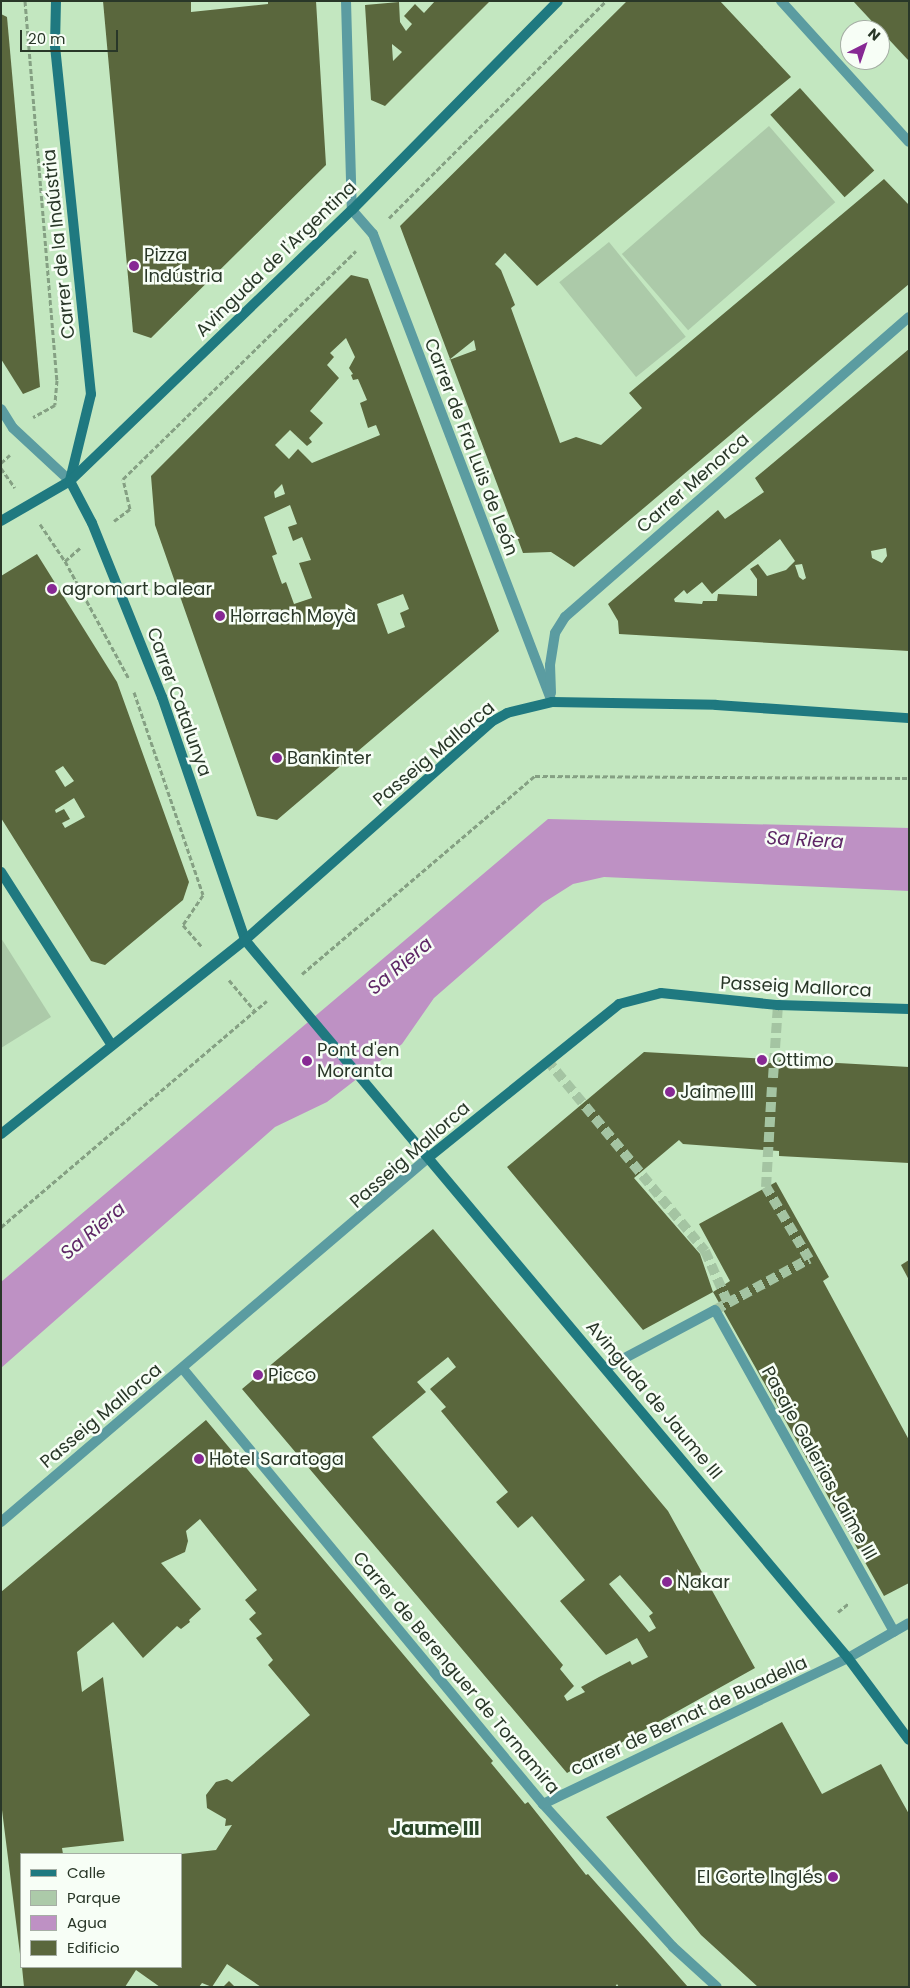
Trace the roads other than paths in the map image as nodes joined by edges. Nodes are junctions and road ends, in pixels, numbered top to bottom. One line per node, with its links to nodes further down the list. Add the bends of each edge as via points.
1 (56, 1): 9 (street, Carrer de la Indústria, via 55,46 91,394)
2 (346, 1): 6 (street)
3 (558, 1): 6 (street, Avinguda de l'Argentina)
4 (781, 1): 5 (street)
5 (909, 142)
6 (352, 210): 9 (street, Avinguda de l'Argentina); 11 (street, Carrer de Fra Luis de León, via 373,234)
7 (909, 317): 11 (street, Carrer Menorca, via 565,617 555,633)
8 (1, 409): 9 (street, via 12,428)
9 (70, 481): 10 (street, Avinguda de l'Argentina); 14 (street, Carrer Catalunya, via 96,534 162,697)
10 (1, 521)
11 (552, 702): 12 (street, Passeig Mallorca, via 716,705); 14 (street, Passeig Mallorca, via 507,713 491,722)
12 (909, 718)
13 (1, 872): 16 (street)
14 (245, 940): 16 (street, Passeig Mallorca); 18 (street, Avinguda de Jaume III)
15 (909, 1009): 18 (street, Passeig Mallorca, via 778,1005 661,993 619,1004)
16 (111, 1044): 17 (street, Passeig Mallorca)
17 (1, 1134)
18 (429, 1158): 19 (street, Avinguda de Jaume III); 20 (street, Passeig Mallorca)
19 (606, 1368): 23 (street, Pasaje Galerias Jaime III, via 715,1310); 24 (street, Avinguda de Jaume III)
20 (182, 1369): 21 (street, Passeig Mallorca); 26 (street, Carrer de Berenguer de Tornamira)
21 (1, 1522)
22 (909, 1623): 23 (street, carrer de Bernat de Buadella)
23 (894, 1631): 24 (street, carrer de Bernat de Buadella)
24 (848, 1658): 25 (street, Avinguda de Jaume III); 26 (street, carrer de Bernat de Buadella)
25 (909, 1740)
26 (543, 1804): 27 (street, Carrer de Berenguer de Tornamira, via 673,1947)
27 (717, 1987)

